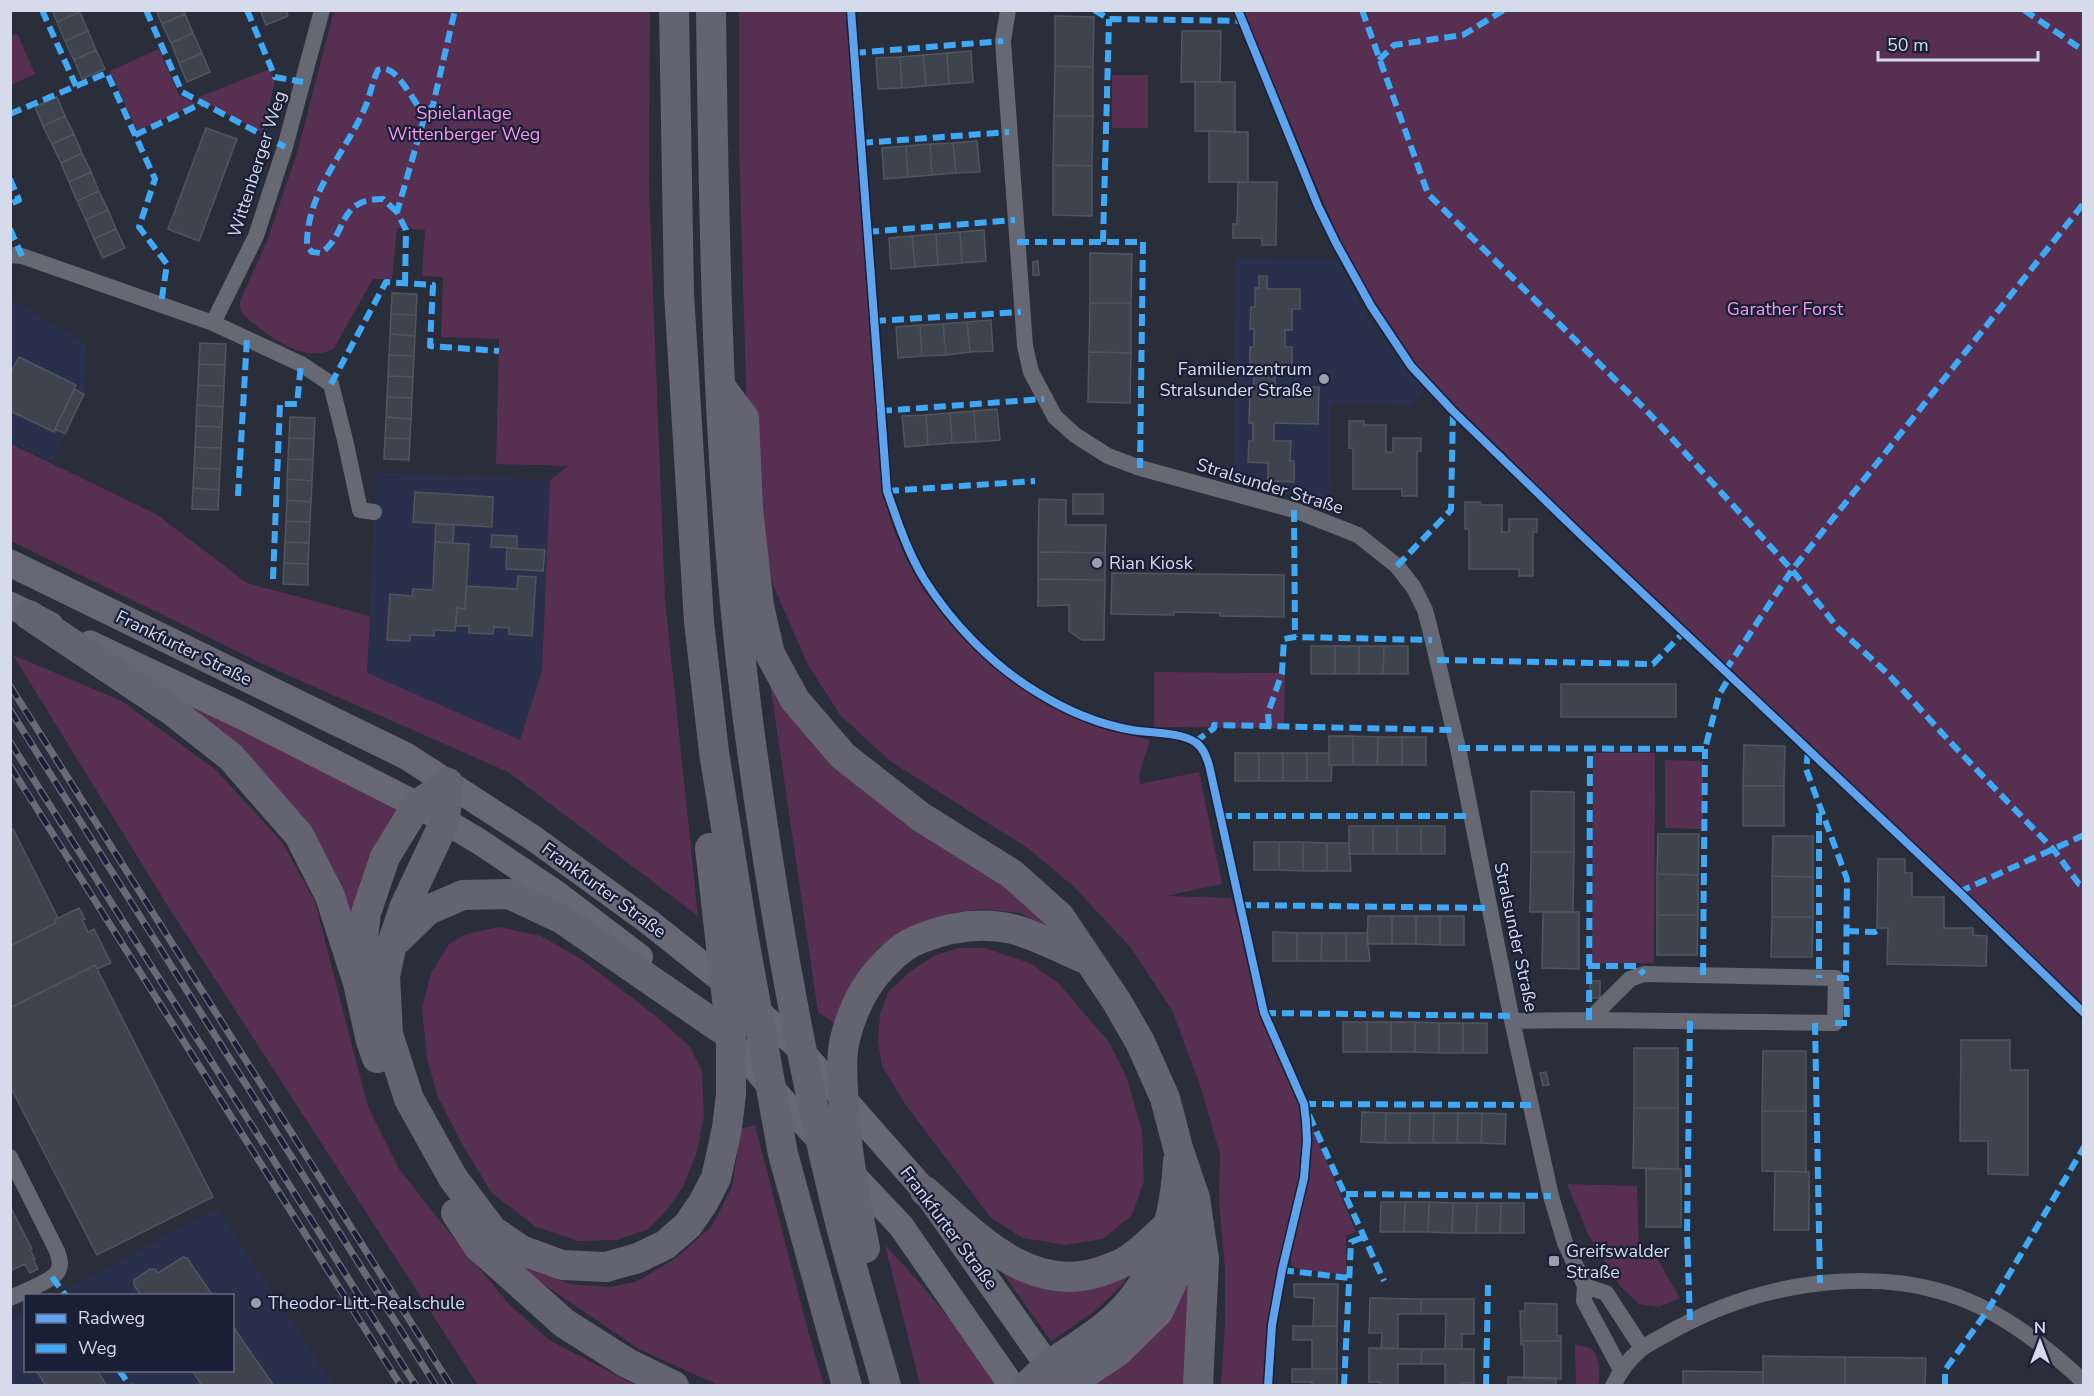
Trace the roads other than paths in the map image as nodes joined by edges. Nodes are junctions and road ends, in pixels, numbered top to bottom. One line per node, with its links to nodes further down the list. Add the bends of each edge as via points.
1 (322, 10): 6 (street, Wittenberger Weg, via 256,236)
2 (674, 10): 11 (highway, via 679,293 699,622)
3 (711, 10): 7 (highway)
4 (1008, 10): 19 (street, Stralsunder Straße, via 1003,41 1021,312 1031,372 1044,399 1055,417 1075,435 1108,456 1294,510 1358,535 1397,566 1414,588 1425,610 1458,748)
5 (10, 255): 6 (street)
6 (213, 323): 8 (street, via 301,364 331,384 360,510)
7 (720, 386): 16 (highway, via 744,418 748,509 759,606 770,654 795,700 843,756 921,817 1012,874 1059,916); 28 (highway, via 749,725 788,977 838,1214)
8 (374, 512)
9 (10, 563): 12 (highway, Frankfurter Straße, via 406,756)
10 (20, 610): 13 (highway, Frankfurter Straße); 17 (highway, via 171,710 231,757 299,835 330,896)
11 (714, 752): 15 (highway, via 702,786 731,1035 731,1094 716,1178 688,1225 665,1245 638,1258 606,1266 562,1265 521,1250 492,1230 453,1178 410,1099 388,1034 385,976); 34 (highway, via 783,1155)
12 (448, 783): 13 (highway); 14 (highway); 23 (main road, Frankfurter Straße, via 536,840 723,981 797,1046)
13 (417, 805): 14 (main road, Frankfurter Straße); 17 (highway, via 385,856 366,913)
14 (445, 821): 15 (highway, via 404,908); 20 (main road, Frankfurter Straße, via 556,893 657,970)
15 (392, 944): 20 (highway, via 428,910 463,895 509,894 562,919)
16 (1088, 960): 21 (highway, via 1140,1042 1164,1098); 28 (highway, via 1012,929 959,927 910,942 875,973 845,1036 842,1077 844,1129 865,1246 880,1301)
17 (358, 982): 33 (highway, via 371,1041 395,1108 420,1158 478,1246 564,1323)
18 (1589, 1020): 18 (street, via 1835,1023 1836,978 1644,974 1630,979); 19 (street)
19 (1513, 1021): 26 (street, Stralsunder Straße, via 1551,1196)
20 (720, 1028): 36 (main road, Frankfurter Straße, via 783,1102 901,1226)
21 (1178, 1148): 24 (highway); 25 (highway)
22 (10, 1157): 27 (street, via 60,1260 52,1277)
23 (925, 1191): 25 (highway, via 989,1247 1022,1266 1061,1277 1078,1278 1128,1260); 31 (main road, Frankfurter Straße)
24 (1196, 1198): 31 (highway, via 1183,1259 1158,1312 1117,1352); 38 (highway, via 1204,1259)
25 (1170, 1224): 31 (highway, via 1150,1276 1134,1299)
26 (1585, 1286): 29 (street, via 1606,1293); 30 (street, Stralsunder Straße, via 1584,1302)
27 (10, 1298)
28 (870, 1328): 35 (highway)
29 (1642, 1348): 30 (street); 32 (street, via 1690,1320 1762,1294 1820,1283 1884,1281 1939,1291 1988,1310 2040,1344)
30 (1621, 1370): 39 (street)
31 (1059, 1379): 37 (highway)
32 (2084, 1382)
33 (674, 1386)
34 (847, 1386)
35 (886, 1386)
36 (1012, 1386)
37 (1027, 1386)
38 (1198, 1386)
39 (1613, 1386)

